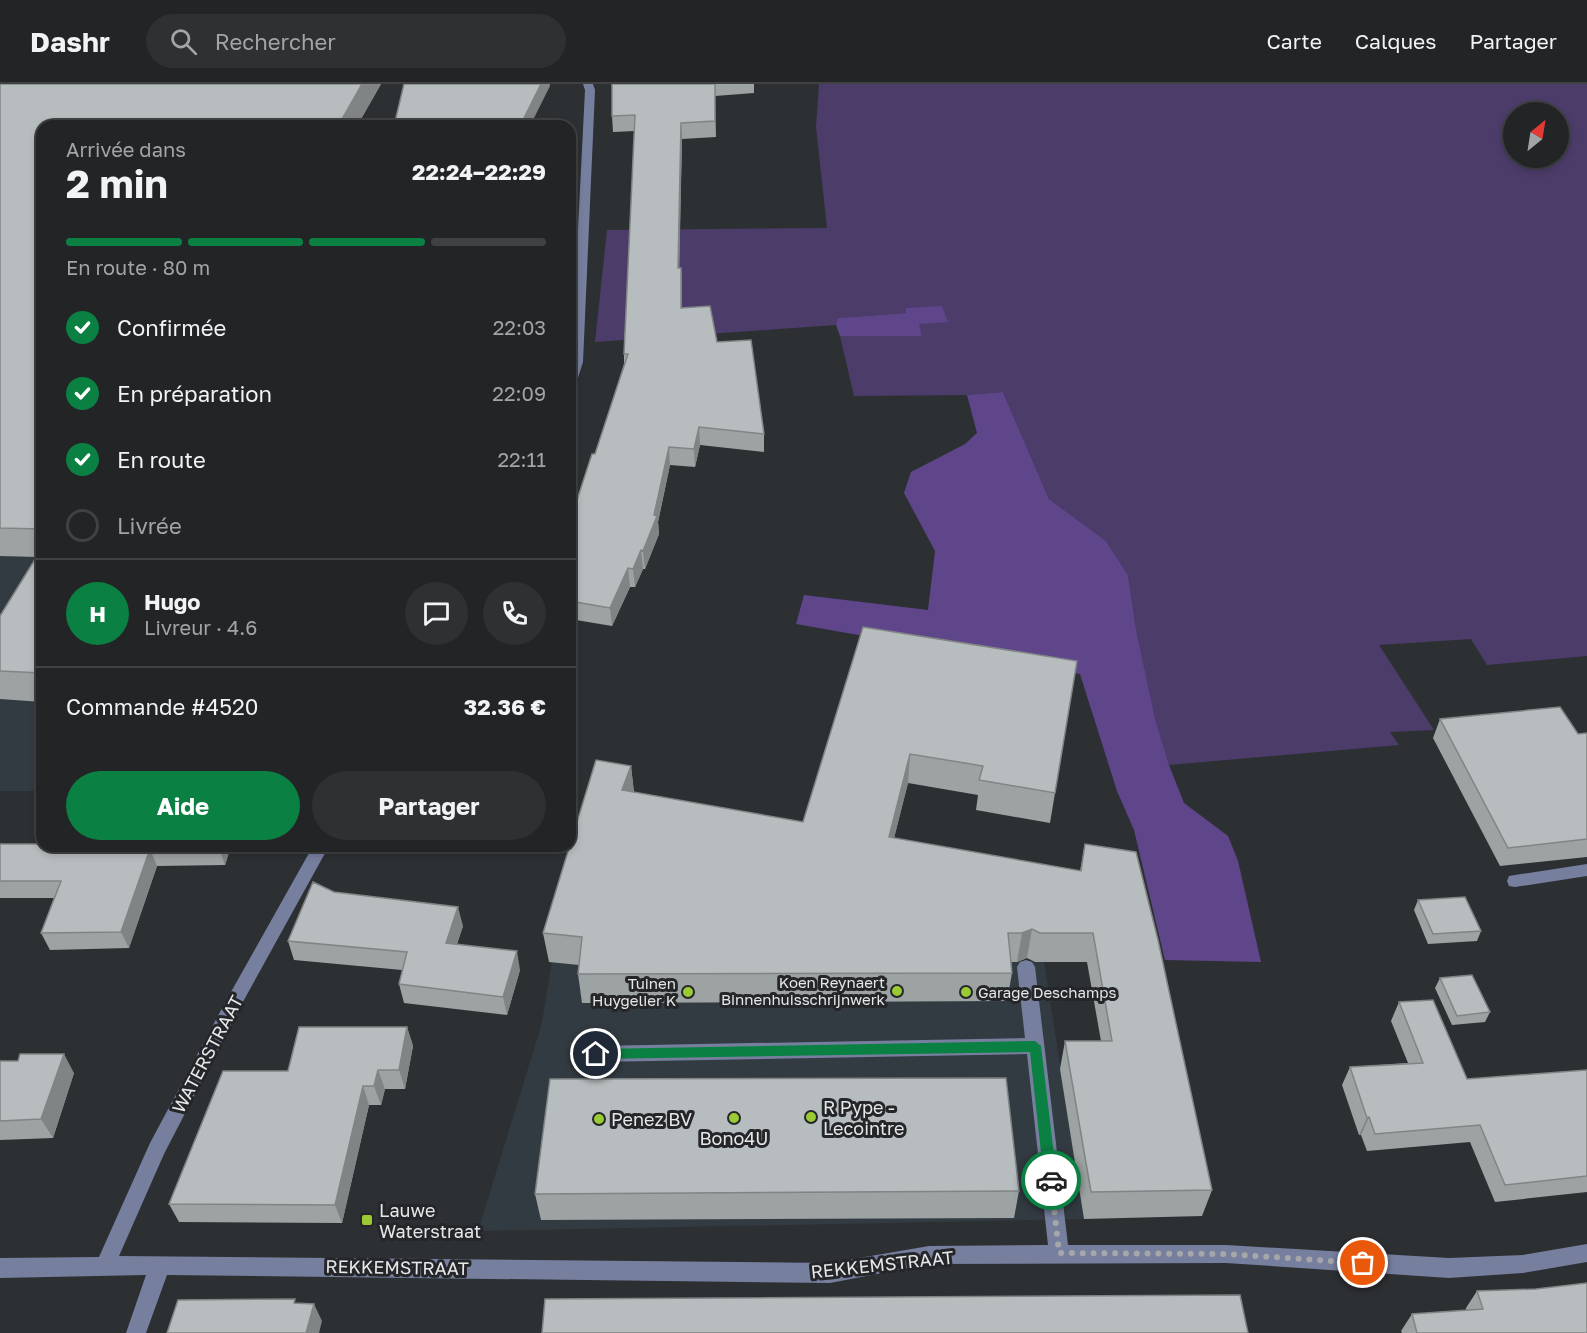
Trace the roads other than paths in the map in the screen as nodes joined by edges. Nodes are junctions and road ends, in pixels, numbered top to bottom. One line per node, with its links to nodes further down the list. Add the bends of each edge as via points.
1 (588, 84): 2 (street)
2 (576, 365)
3 (318, 852): 12 (street, WATERSTRAAT, via 157,1149)
4 (1587, 870): 5 (street)
5 (1515, 880)
6 (1026, 967): 7 (street)
7 (1035, 1046): 8 (street); 10 (street)
8 (596, 1054)
9 (1587, 1252): 10 (street, REKKEMSTRAAT, via 1523,1264 1449,1268 1226,1254)
10 (1059, 1253): 11 (street, REKKEMSTRAAT, via 929,1255 830,1273)
11 (160, 1265): 12 (street, REKKEMSTRAAT); 14 (street)
12 (104, 1267): 13 (street, REKKEMSTRAAT)
13 (0, 1268)
14 (136, 1333)

